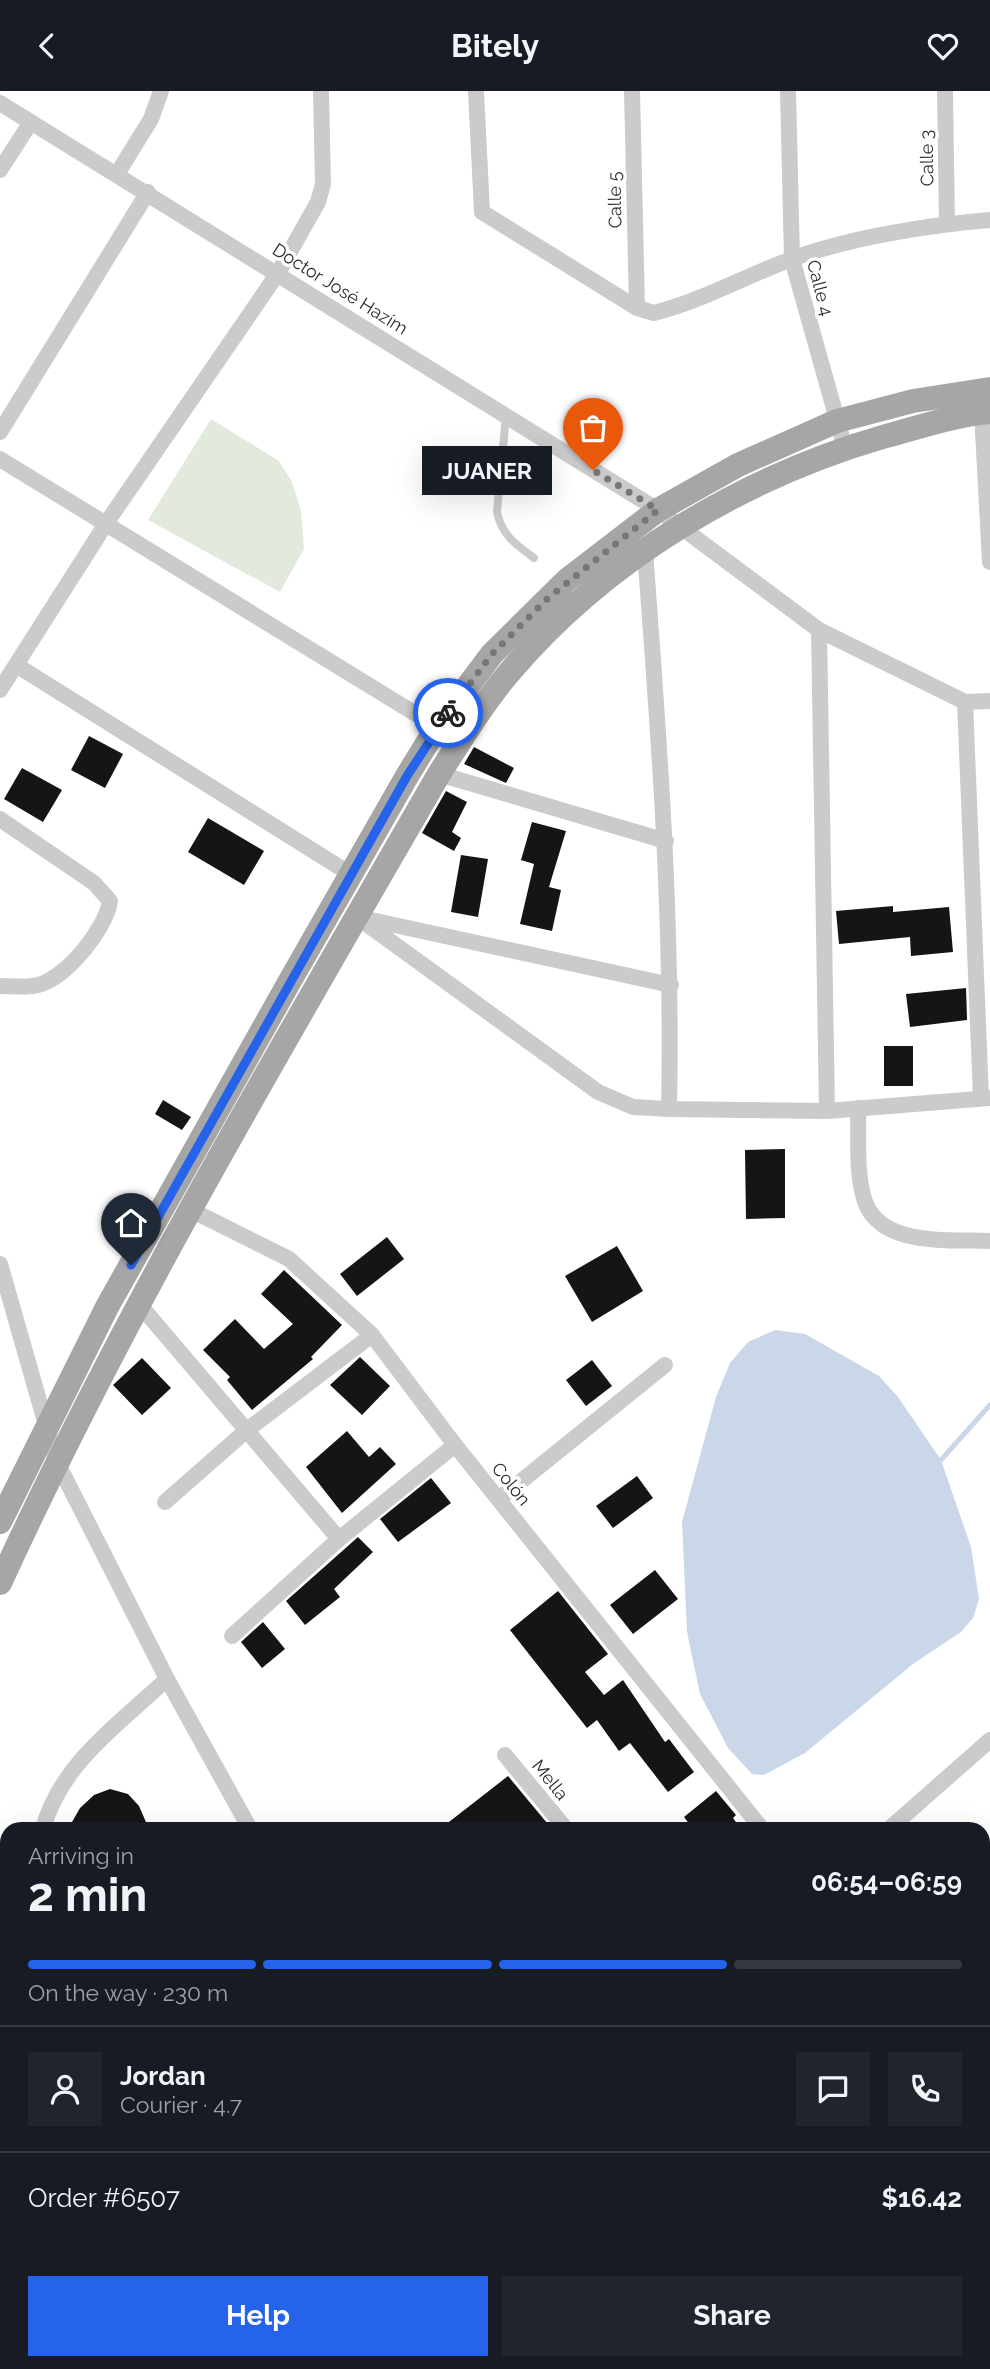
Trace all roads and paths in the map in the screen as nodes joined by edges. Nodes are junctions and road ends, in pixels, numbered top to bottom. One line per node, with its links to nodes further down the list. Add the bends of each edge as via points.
1 (161, 91): 10 (street, via 151,119)
2 (321, 91): 15 (street, via 324,184)
3 (476, 91): 16 (street, via 480,209)
4 (632, 91): 16 (street, Calle 5)
5 (788, 91): 14 (street, Calle 4)
6 (945, 91): 13 (street, Calle 3)
7 (0, 103): 8 (street, Doctor José Hazím)
8 (30, 122): 9 (street); 10 (street, Doctor José Hazím)
9 (0, 170)
10 (117, 174): 11 (street, Doctor José Hazím)
11 (148, 192): 15 (street, Doctor José Hazím); 21 (street)
12 (990, 220): 13 (street)
13 (947, 224): 14 (street)
14 (792, 259): 16 (street, via 673,308 654,313); 20 (street, Calle 4)
15 (278, 273): 19 (street, Doctor José Hazím); 25 (street)
16 (637, 308)
17 (990, 389): 20 (main road, via 914,401)
18 (986, 412): 22 (main road); 29 (street)
19 (506, 415): 24 (street, Doctor José Hazím); 28 (lane, via 497,512 500,527 510,540)
20 (837, 421): 22 (street, Calle 4); 24 (main road, via 738,465)
21 (0, 432)
22 (845, 448): 26 (main road, via 784,472)
23 (0, 459): 25 (street)
24 (658, 510): 26 (street, Doctor José Hazím); 35 (main road, via 547,599 492,654)
25 (107, 522): 31 (street); 35 (street)
26 (680, 527): 27 (main road); 30 (street, Doctor José Hazím)
27 (645, 551): 36 (main road, via 598,586 509,674); 38 (street)
28 (534, 558)
29 (990, 562)
30 (820, 630): 34 (street, Doctor José Hazím); 46 (street)
31 (16, 665): 32 (street); 39 (street)
32 (0, 690)
33 (990, 701): 34 (street)
34 (965, 702): 43 (street)
35 (438, 727): 39 (main road)
36 (439, 775): 38 (street); 40 (main road)
37 (0, 819): 42 (street, via 94,883 110,901 108,912 82,952 59,975 38,985)
38 (666, 841): 41 (street)
39 (352, 876): 53 (main road, via 107,1307)
40 (357, 917): 41 (street); 45 (street, via 598,1093 633,1107); 47 (main road)
41 (671, 985): 45 (street)
42 (0, 986)
43 (985, 1098): 44 (street)
44 (858, 1108): 46 (street); 48 (street, via 862,1194 877,1221 906,1236)
45 (668, 1109): 46 (street)
46 (827, 1111)
47 (191, 1210): 50 (main road); 51 (street, Colón, via 289,1259)
48 (990, 1241)
49 (0, 1264): 53 (street)
50 (139, 1304): 54 (street); 56 (main road)
51 (372, 1335): 54 (street); 55 (street, Colón)
52 (666, 1365): 57 (street)
53 (46, 1428): 56 (street); 59 (main road)
54 (247, 1430): 58 (street); 60 (street)
55 (455, 1445): 57 (street, Colón); 60 (street)
56 (57, 1460): 61 (main road); 63 (street)
57 (499, 1499): 69 (street, Colón)
58 (165, 1502)
59 (0, 1522)
60 (339, 1539): 62 (street)
61 (0, 1583)
62 (232, 1636)
63 (167, 1678): 66 (street, via 83,1757 61,1787); 67 (street)
64 (990, 1740): 70 (street)
65 (505, 1755): 68 (street, Mella)
66 (46, 1822)
67 (246, 1822)
68 (560, 1822)
69 (756, 1822)
70 (897, 1822)

